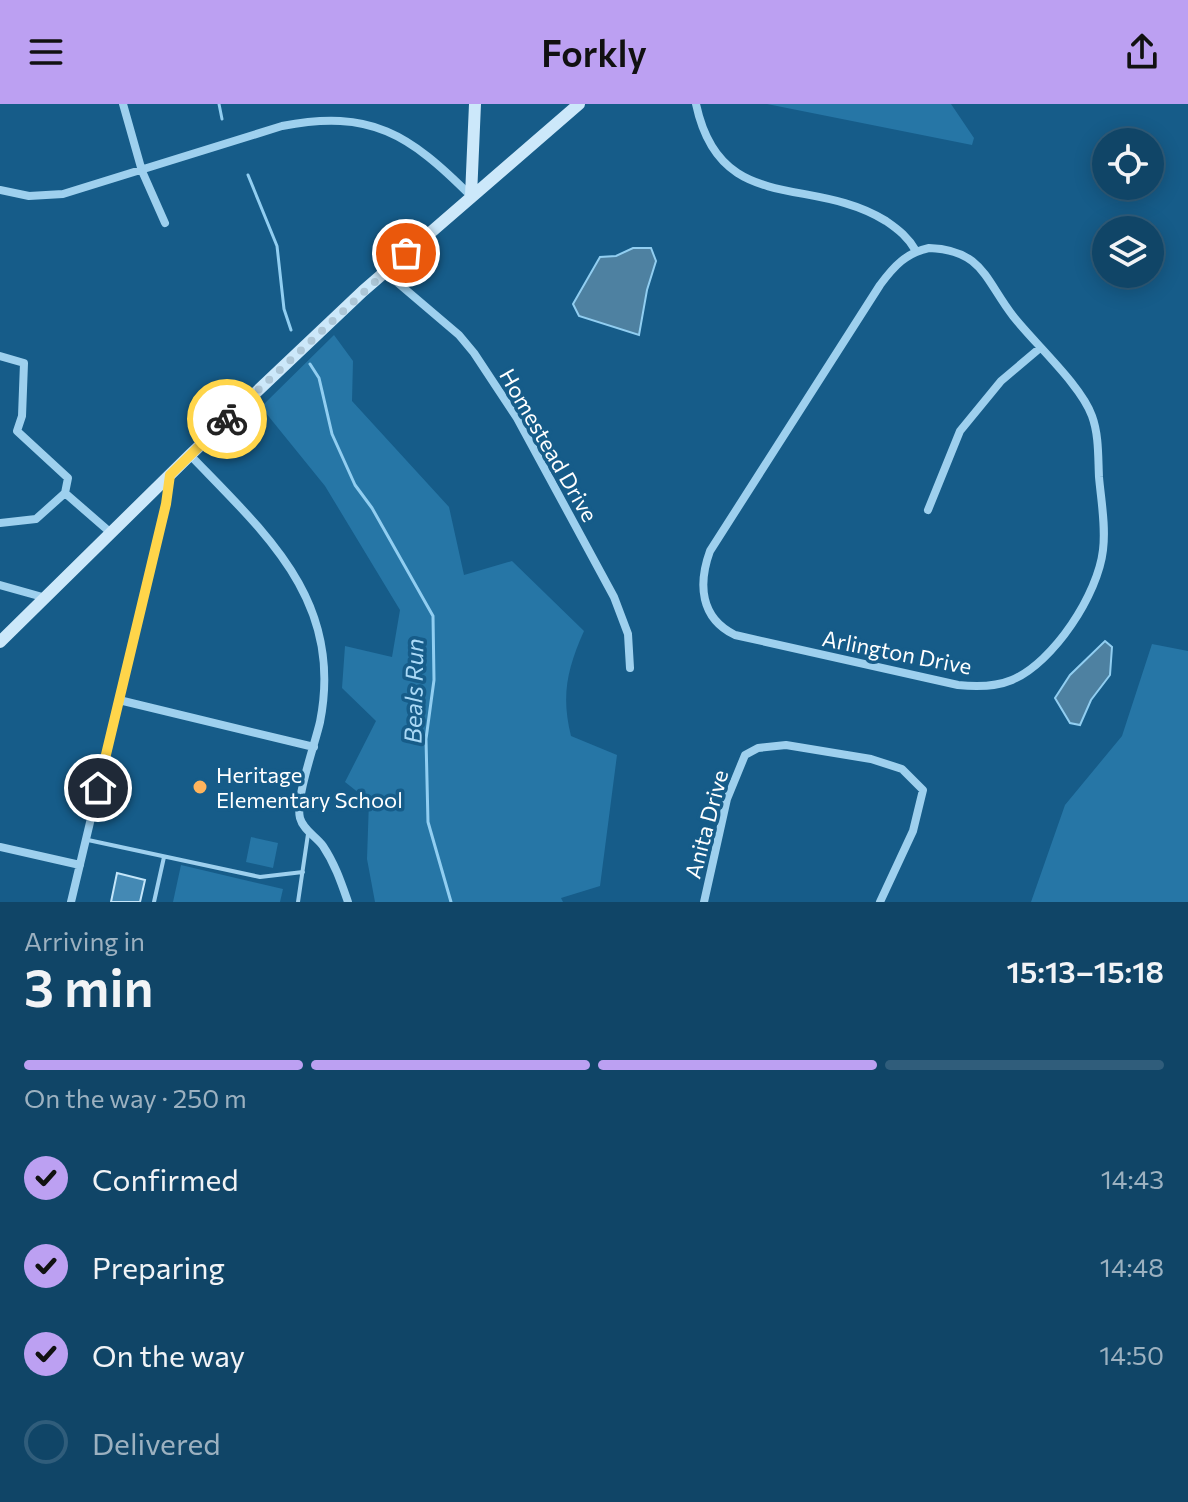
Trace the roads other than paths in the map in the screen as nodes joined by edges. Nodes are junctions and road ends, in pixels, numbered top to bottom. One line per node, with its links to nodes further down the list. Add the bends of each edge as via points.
1 (123, 104): 5 (street)
2 (475, 104): 7 (main road)
3 (579, 104): 7 (main road)
4 (696, 104): 9 (street, via 709,141 740,176 767,188 860,208 901,231)
5 (142, 171): 6 (street, via 63,194 29,196); 7 (street, via 282,126 347,120 407,140); 8 (street)
6 (0, 190)
7 (471, 196): 10 (main road)
8 (165, 223)
9 (916, 251): 11 (street, Arlington Drive, via 942,249 976,262); 11 (street, Arlington Drive, via 892,268 880,285 710,551 701,587 722,629 753,641 958,685 1000,684 1041,661 1084,605 1103,540 1092,415)
10 (385, 272): 13 (main road); 22 (street, Homestead Drive, via 459,335 509,404 614,597 628,634)
11 (1040, 348): 16 (street, via 1001,381 960,431)
12 (0, 356): 15 (street, via 24,363 17,431 68,478)
13 (190, 455): 14 (main road); 24 (street, via 269,540 306,593 324,656 325,689)
14 (170, 475): 18 (main road); 23 (street)
15 (65, 493): 17 (street, via 36,519); 18 (street)
16 (928, 510)
17 (0, 523)
18 (111, 533): 20 (main road)
19 (0, 585): 20 (street)
20 (46, 598): 21 (main road)
21 (0, 642)
22 (630, 668)
23 (119, 700): 24 (street); 26 (street)
24 (314, 747): 25 (street, via 300,818)
25 (309, 832): 30 (lane); 34 (street, via 338,871)
26 (86, 840): 28 (lane); 29 (street)
27 (0, 847): 29 (street)
28 (164, 857): 30 (lane, via 260,877); 32 (lane)
29 (80, 865): 31 (street)
30 (303, 872): 33 (lane)
31 (71, 902)
32 (154, 902)
33 (298, 902)
34 (348, 902)
35 (704, 902): 36 (street, Anita Drive, via 727,799 745,755 786,745 902,769 923,790 913,831)
36 (880, 902)

